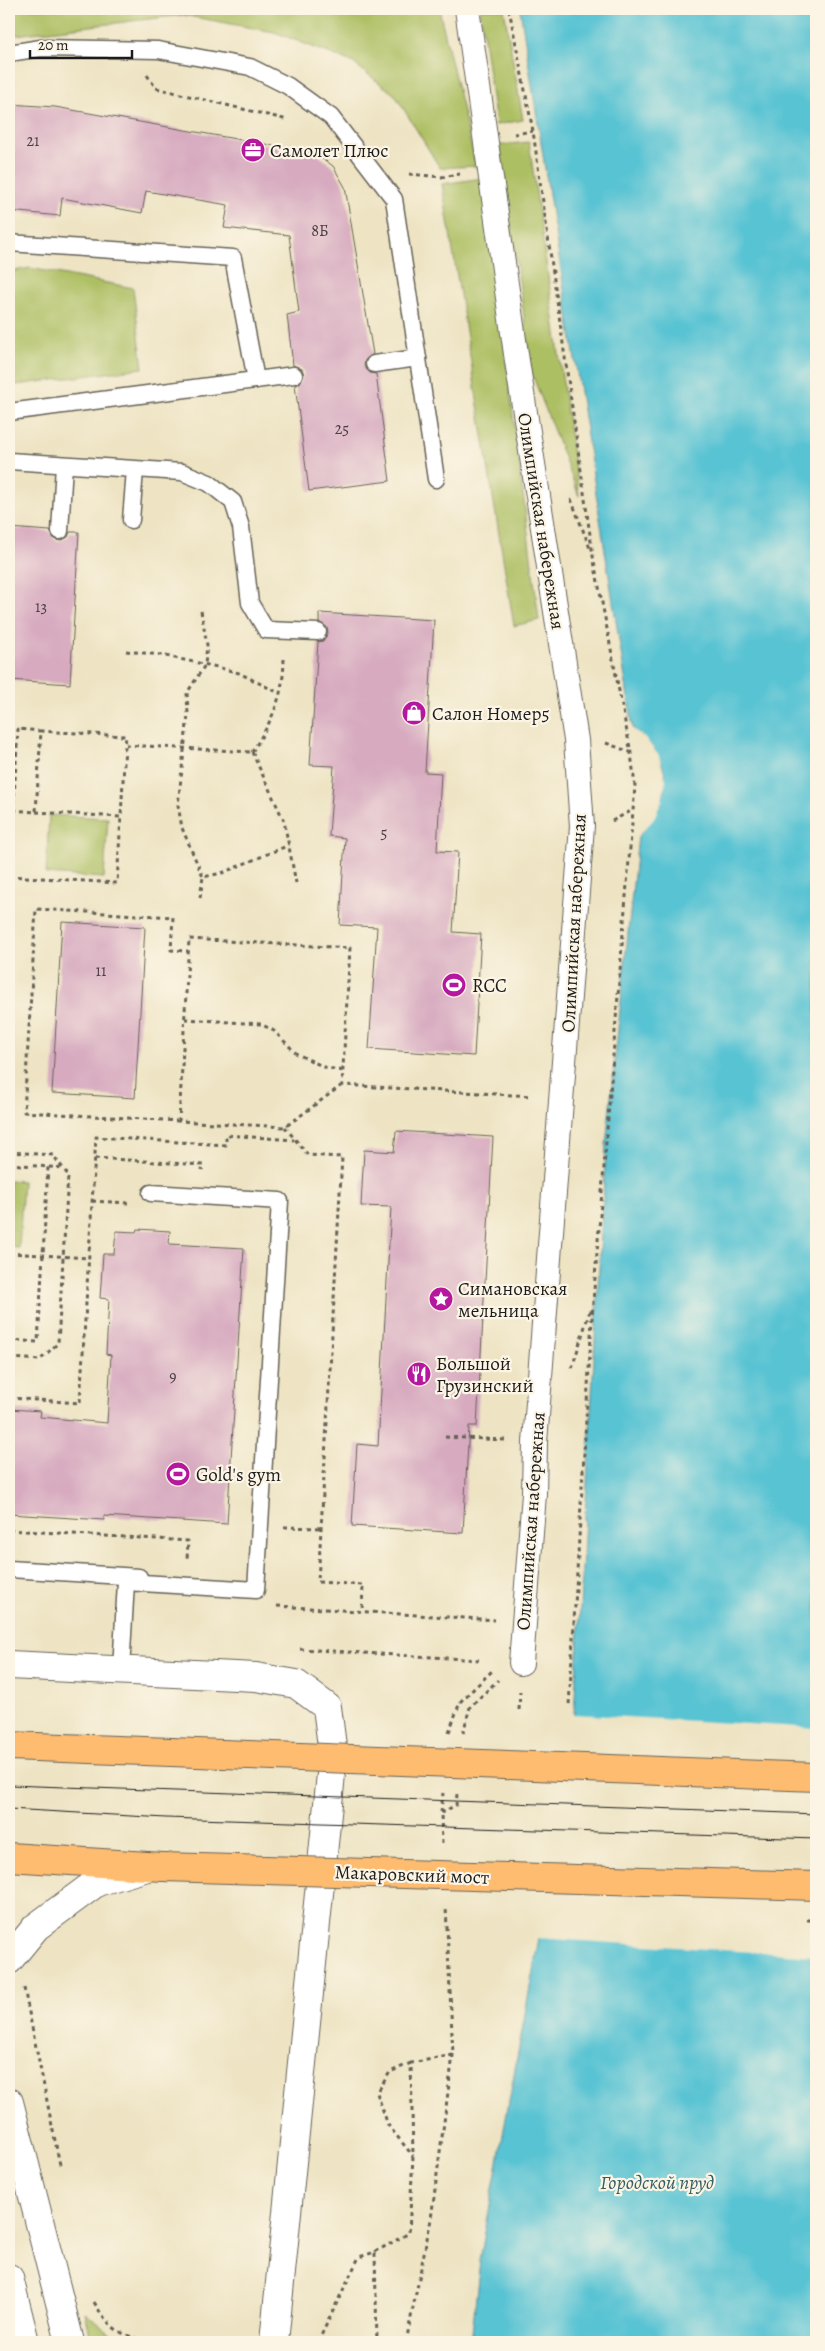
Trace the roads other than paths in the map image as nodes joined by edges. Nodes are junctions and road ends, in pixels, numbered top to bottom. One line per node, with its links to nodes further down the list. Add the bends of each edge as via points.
1 (467, 9): 19 (street, Олимпийская набережная, via 576,740 582,826)
2 (9, 53): 4 (lane, via 41,48 158,50 250,67 288,86 331,117 394,199)
3 (9, 243): 7 (lane, via 233,258)
4 (418, 358): 5 (lane); 12 (lane)
5 (374, 364)
6 (294, 375): 7 (lane)
7 (256, 380): 8 (lane)
8 (9, 412)
9 (9, 462): 10 (lane)
10 (64, 465): 11 (lane); 14 (lane)
11 (134, 470): 13 (lane); 15 (lane, via 182,472 209,483 233,502 242,527 250,603 266,630)
12 (436, 479)
13 (131, 520)
14 (60, 531)
15 (318, 632)
16 (151, 1193): 21 (lane, via 280,1201 256,1590 126,1582)
17 (9, 1569): 18 (lane)
18 (164, 1579)
19 (521, 1663)
20 (9, 1665): 21 (street)
21 (125, 1670): 32 (street, via 256,1677 296,1684 327,1707 333,1754)
22 (9, 1746): 23 (main road, bridge)
23 (816, 1777)
24 (9, 1857): 25 (main road, Макаровский мост)
25 (157, 1866): 26 (main road, Макаровский мост, bridge); 27 (street, via 97,1882 36,1927)
26 (816, 1886)
27 (9, 1960)
28 (9, 2102): 31 (street)
29 (9, 2278): 30 (street)
30 (25, 2342)
31 (70, 2342)
32 (274, 2342)

